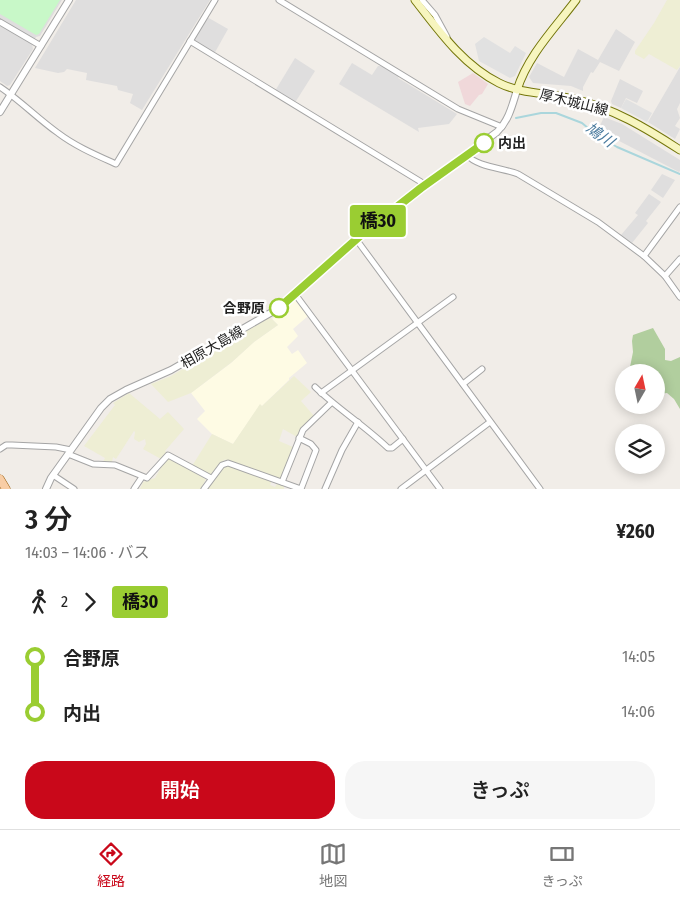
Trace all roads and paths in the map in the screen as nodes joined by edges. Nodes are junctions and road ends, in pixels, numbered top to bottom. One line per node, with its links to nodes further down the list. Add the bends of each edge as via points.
1 (69, 0): 10 (street)
2 (215, 0): 8 (street)
3 (279, 0): 15 (street, via 458,109)
4 (415, 0): 9 (main road, 厚木城山線)
5 (422, 0): 9 (street, via 440,21)
6 (574, 1): 12 (main road, via 529,62)
7 (0, 22): 10 (street)
8 (190, 41): 13 (street, via 116,164 58,133); 18 (street)
9 (450, 44): 12 (main road, 厚木城山線, via 483,74)
10 (41, 46): 13 (street)
11 (0, 87): 13 (street)
12 (517, 90): 15 (street, 相原大島線); 16 (main road, 厚木城山線, via 572,99 606,109 643,126)
13 (11, 94): 14 (street)
14 (0, 112)
15 (502, 126): 17 (street, 相原大島線)
16 (680, 150)
17 (467, 155): 18 (street, 相原大島線); 21 (street, via 537,185 598,222)
18 (426, 185): 20 (street, 相原大島線)
19 (680, 207): 21 (street)
20 (356, 239): 24 (street, 相原大島線); 27 (street)
21 (644, 256): 23 (street)
22 (680, 259): 23 (street)
23 (664, 276): 26 (street)
24 (295, 294): 29 (street); 39 (street, 相原大島線, via 279,308 238,332 171,370 110,399)
25 (453, 297): 27 (street)
26 (680, 297)
27 (417, 323): 29 (street); 30 (street)
28 (482, 369): 30 (street)
29 (352, 371): 32 (street); 37 (street)
30 (463, 384): 35 (street)
31 (315, 387): 32 (street)
32 (321, 393): 33 (street)
33 (331, 402): 34 (street); 36 (street, via 306,426)
34 (358, 422): 37 (street, via 388,448); 51 (street)
35 (490, 422): 40 (street); 54 (street)
36 (299, 438): 45 (street); 45 (street, via 314,447 315,454 301,489)
37 (403, 440): 40 (street)
38 (0, 449): 39 (street, via 12,445 56,447)
39 (69, 452): 41 (street, 相原大島線); 42 (street, via 93,464 115,465)
40 (426, 470): 52 (street); 53 (street)
41 (53, 475): 47 (street, 相原大島線); 48 (street)
42 (142, 477): 43 (street, via 151,476 168,455); 49 (street)
43 (211, 478): 45 (street, via 228,463); 50 (street)
44 (0, 479): 46 (main road)
45 (282, 482)
46 (6, 489)
47 (46, 489)
48 (74, 489)
49 (134, 489)
50 (204, 489)
51 (325, 489)
52 (401, 489)
53 (440, 489)
54 (540, 489)

